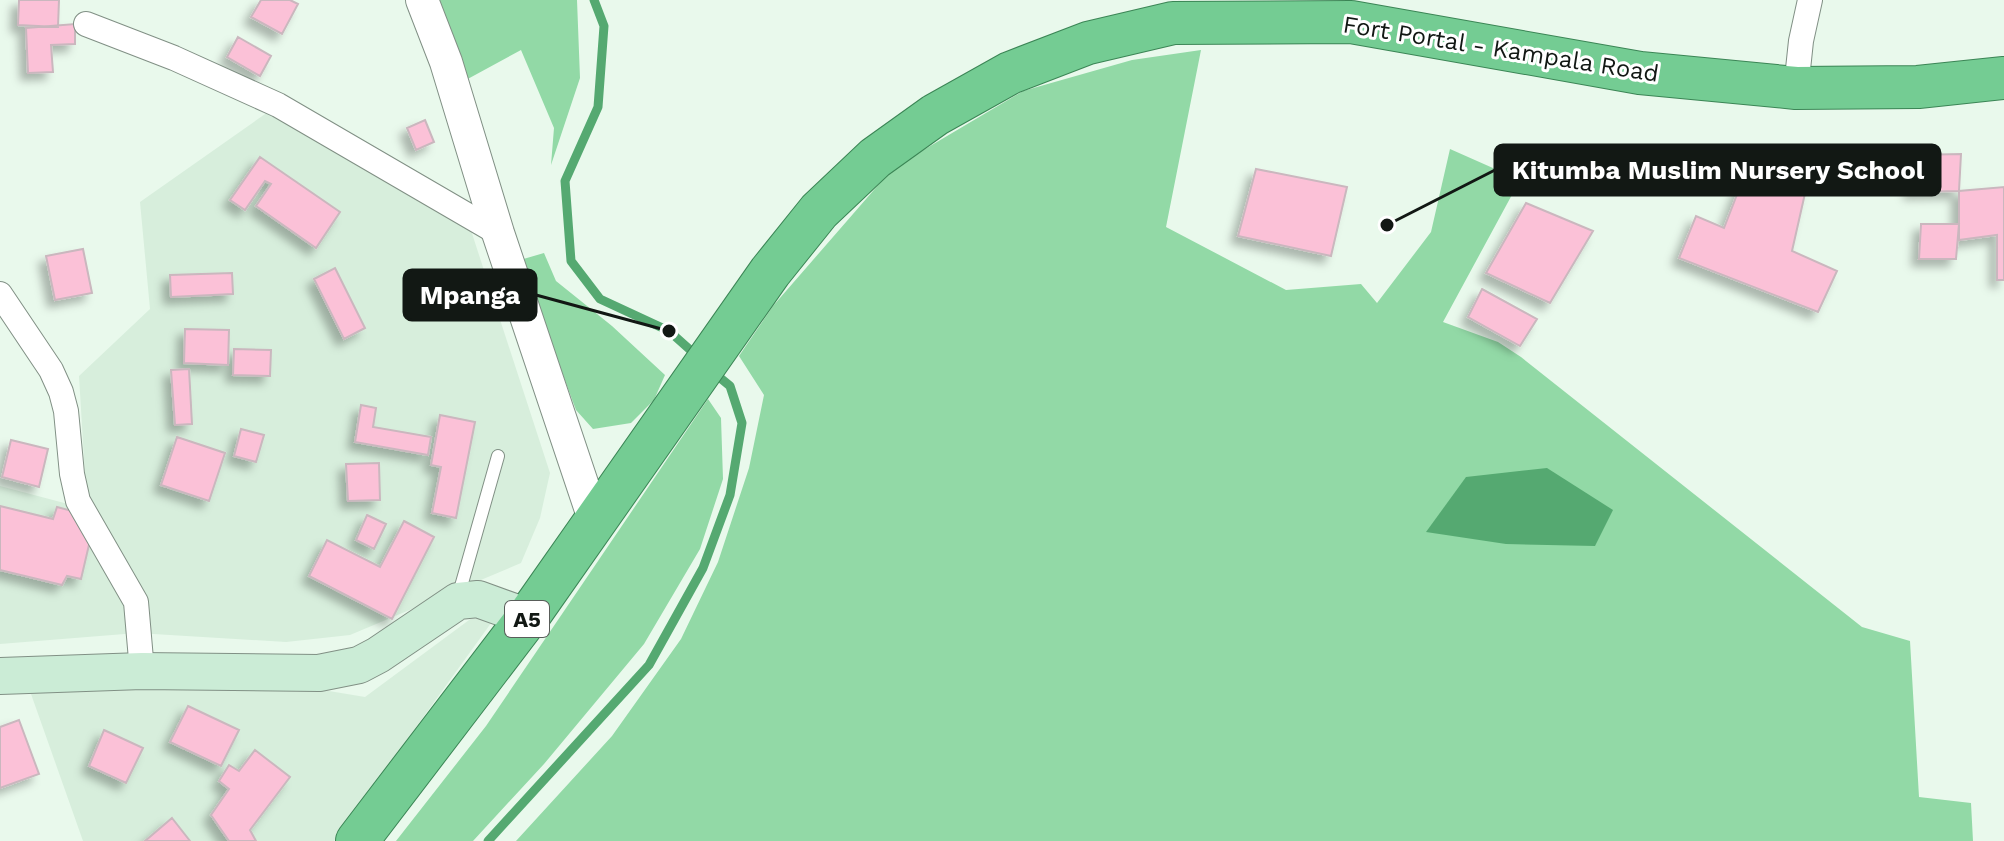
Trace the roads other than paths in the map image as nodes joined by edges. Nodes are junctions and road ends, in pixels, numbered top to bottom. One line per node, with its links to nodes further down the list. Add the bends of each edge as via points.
1 (422, 0): 7 (street)
2 (1810, 0): 6 (street)
3 (1345, 11): 6 (highway, Fort Portal - Kampala Road / A5, via 1640,73); 10 (highway, Fort Portal - Kampala Road / A5, via 1173,23 1088,43 1010,73 935,115 875,158 819,211 726,333)
4 (86, 24): 7 (street, via 278,105)
5 (2004, 78): 6 (highway, Fort Portal - Kampala Road / A5, via 1918,87)
6 (1796, 88)
7 (498, 233): 10 (street)
8 (0, 294): 13 (street, via 61,392 78,501 136,602)
9 (498, 456): 11 (lane)
10 (595, 522): 12 (highway, A5)
11 (458, 601): 12 (main road, via 478,599); 13 (main road, via 378,655 339,670)
12 (528, 617): 15 (highway, A5)
13 (142, 671): 14 (main road)
14 (0, 676)
15 (357, 841)

